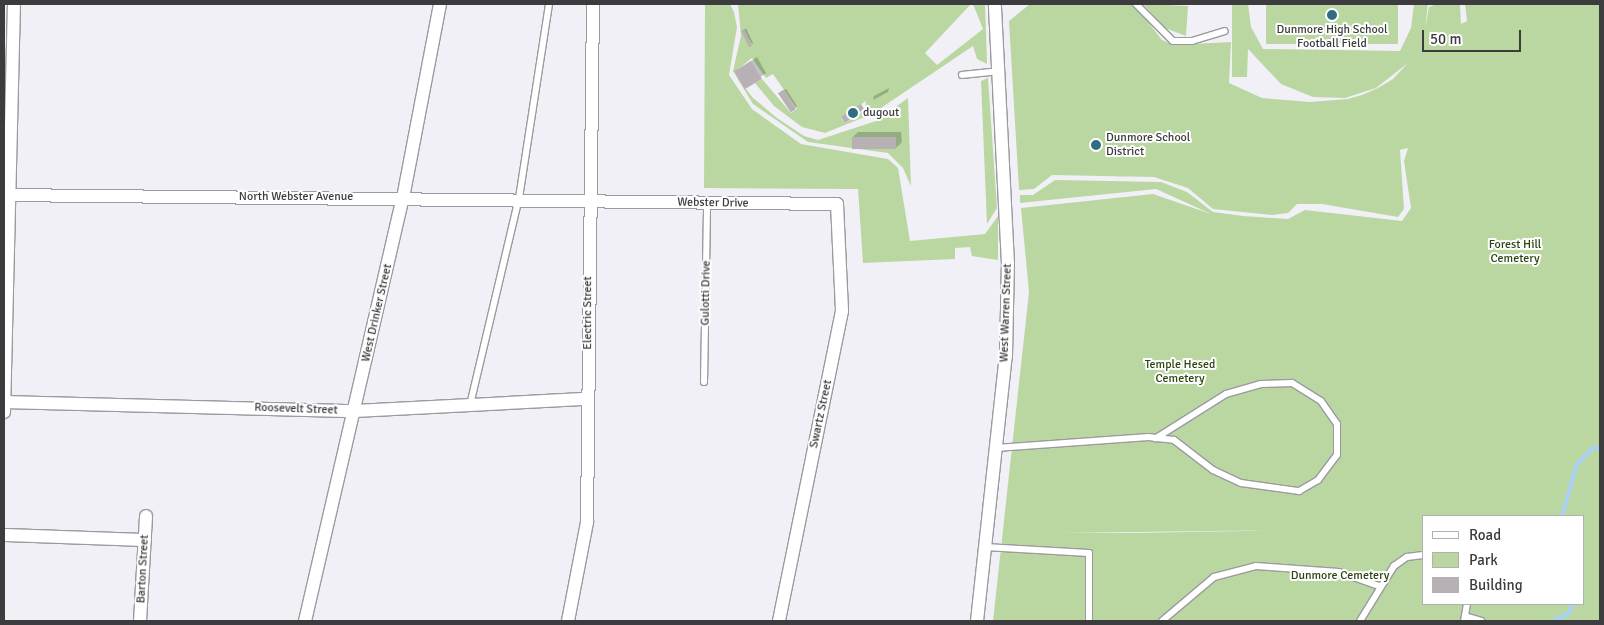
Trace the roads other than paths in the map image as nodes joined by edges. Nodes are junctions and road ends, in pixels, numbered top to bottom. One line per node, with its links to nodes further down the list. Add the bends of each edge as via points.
1 (14, 4): 10 (street)
2 (440, 4): 11 (street, West Drinker Street)
3 (549, 4): 12 (lane)
4 (593, 4): 13 (street, Electric Street)
5 (995, 4): 8 (street, West Warren Street)
6 (1136, 4): 7 (lane, via 1173,41 1192,41)
7 (1224, 31)
8 (1000, 71): 9 (lane); 23 (street, West Warren Street, via 1008,264 1006,356)
9 (962, 75)
10 (8, 195): 11 (street, North Webster Avenue); 18 (street)
11 (403, 198): 12 (street, North Webster Avenue); 20 (street, West Drinker Street)
12 (519, 198): 13 (street, North Webster Avenue); 19 (lane)
13 (589, 199): 14 (street, Webster Drive); 17 (street, Electric Street)
14 (707, 204): 15 (street, Webster Drive); 16 (lane, Gulotti Drive)
15 (837, 204): 35 (street, Swartz Street, via 842,311)
16 (704, 382)
17 (588, 399): 19 (street, Roosevelt Street); 34 (street, Electric Street, via 586,522)
18 (4, 402): 20 (street, Roosevelt Street); 21 (street)
19 (470, 405): 20 (street, Roosevelt Street)
20 (355, 411): 33 (street, West Drinker Street)
21 (4, 412)
22 (1156, 438): 22 (lane, via 1174,440 1213,470 1241,483 1300,491 1318,480 1337,455 1337,424 1321,401 1292,383 1261,384 1226,394); 23 (lane)
23 (996, 448): 27 (street, West Warren Street)
24 (146, 516): 26 (street, Barton Street)
25 (4, 535): 26 (street)
26 (145, 540): 32 (street, Barton Street)
27 (985, 547): 36 (street, West Warren Street); 37 (lane, via 1089,553)
28 (1422, 555): 29 (lane, via 1407,557 1394,566)
29 (1378, 586): 38 (lane, via 1339,572 1256,566 1214,577); 39 (lane)
30 (1467, 605): 31 (lane)
31 (1464, 619): 40 (lane)
32 (140, 621)
33 (305, 621)
34 (568, 621)
35 (779, 621)
36 (978, 621)
37 (1089, 621)
38 (1162, 621)
39 (1360, 621)
40 (1482, 621)

